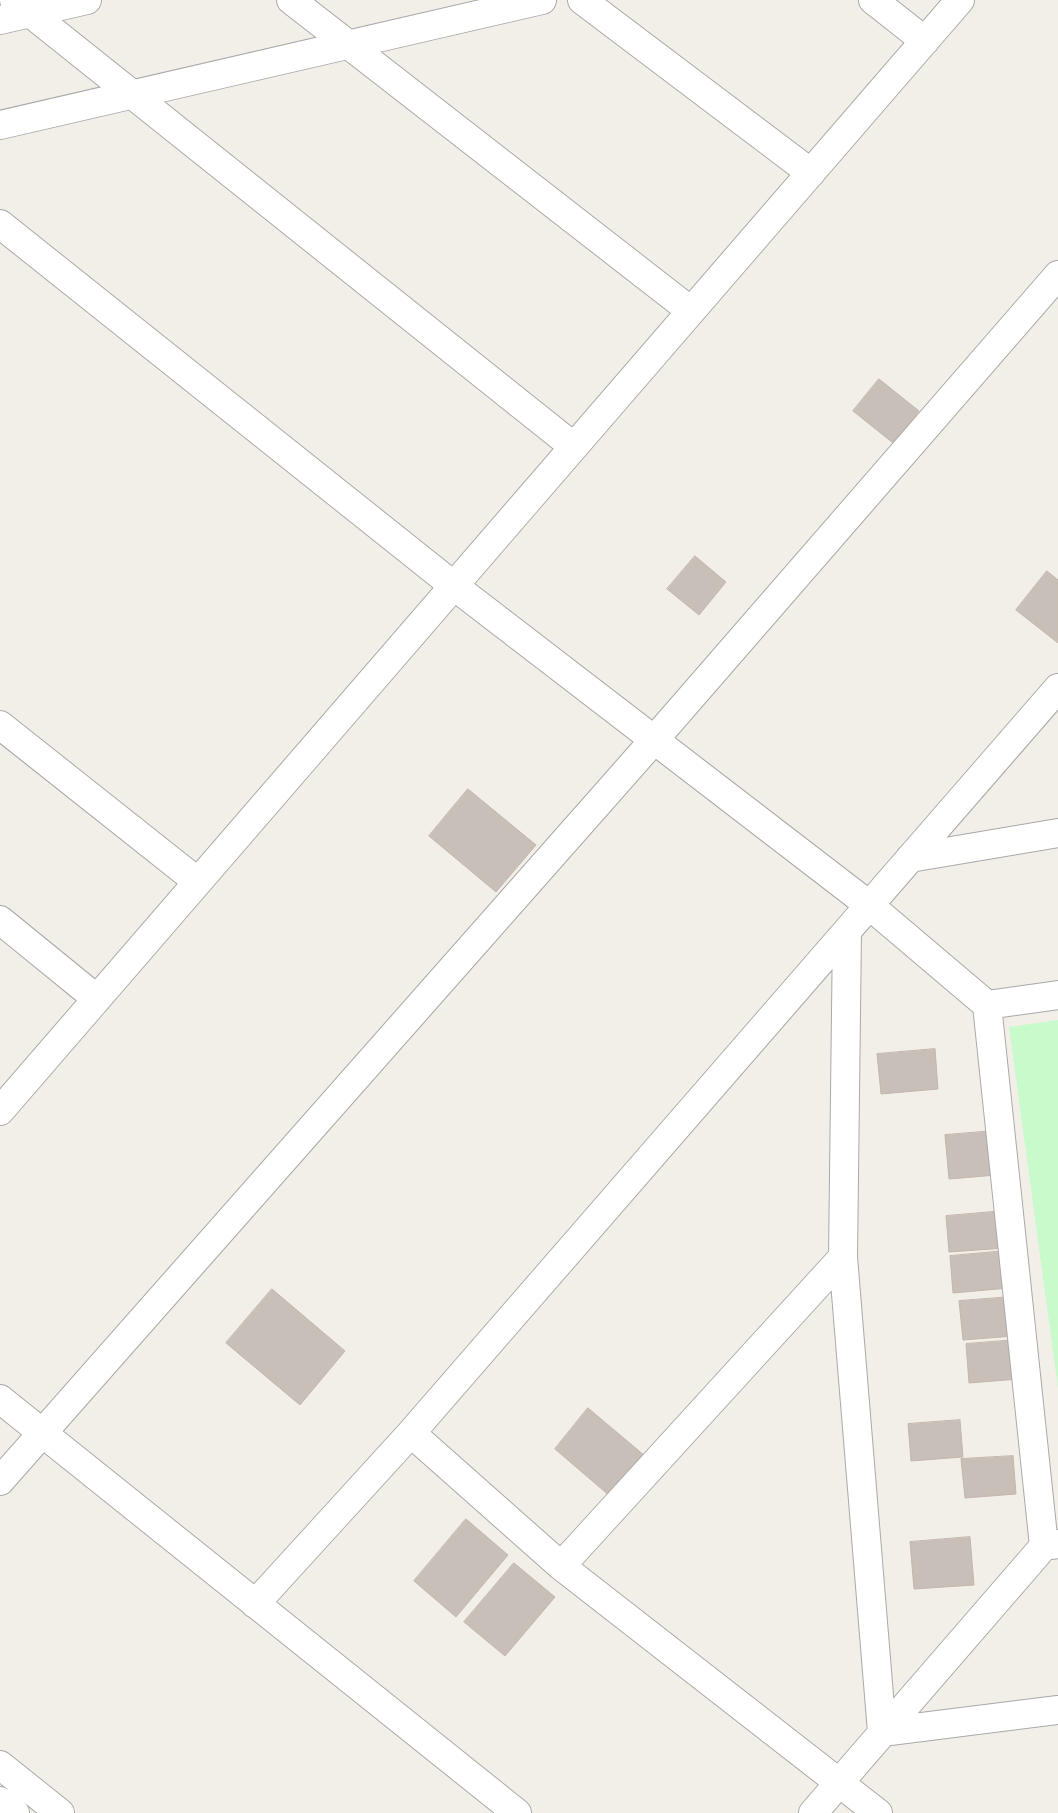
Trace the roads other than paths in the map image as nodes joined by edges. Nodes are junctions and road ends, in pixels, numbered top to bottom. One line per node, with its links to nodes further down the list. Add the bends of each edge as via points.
1 (87, 0): 7 (street)
2 (291, 0): 10 (street)
3 (542, 0): 10 (street)
4 (582, 0): 13 (street)
5 (873, 0): 9 (street)
6 (960, 0): 9 (street)
7 (22, 6): 8 (street); 11 (street)
8 (0, 20)
9 (925, 41): 13 (street)
10 (350, 44): 11 (street); 16 (street)
11 (132, 95): 12 (street); 17 (street)
12 (0, 125)
13 (811, 173): 16 (street)
14 (0, 224): 18 (street)
15 (1058, 275): 21 (street)
16 (691, 311): 17 (street)
17 (574, 447): 18 (street)
18 (454, 586): 21 (street); 24 (street)
19 (1058, 688): 23 (street)
20 (0, 725): 24 (street)
21 (654, 740): 25 (street); 34 (street)
22 (1058, 833): 23 (street)
23 (910, 858): 25 (street)
24 (198, 882): 29 (street)
25 (869, 905): 27 (street); 30 (street)
26 (0, 920): 29 (street)
27 (847, 931): 32 (street); 35 (street)
28 (1058, 995): 30 (street)
29 (97, 999): 31 (street)
30 (987, 1005): 37 (street)
31 (0, 1111)
32 (843, 1257): 38 (street); 41 (street)
33 (0, 1399): 34 (street)
34 (43, 1432): 36 (street); 39 (street)
35 (411, 1433): 38 (street); 39 (street)
36 (0, 1481)
37 (1051, 1545): 41 (street)
38 (561, 1566): 43 (street)
39 (256, 1604): 47 (street)
40 (1058, 1710): 41 (street)
41 (882, 1732): 43 (street)
42 (0, 1765): 46 (street)
43 (841, 1783): 48 (street); 49 (street)
44 (0, 1801): 45 (street)
45 (15, 1813)
46 (60, 1813)
47 (516, 1813)
48 (814, 1813)
49 (878, 1813)

